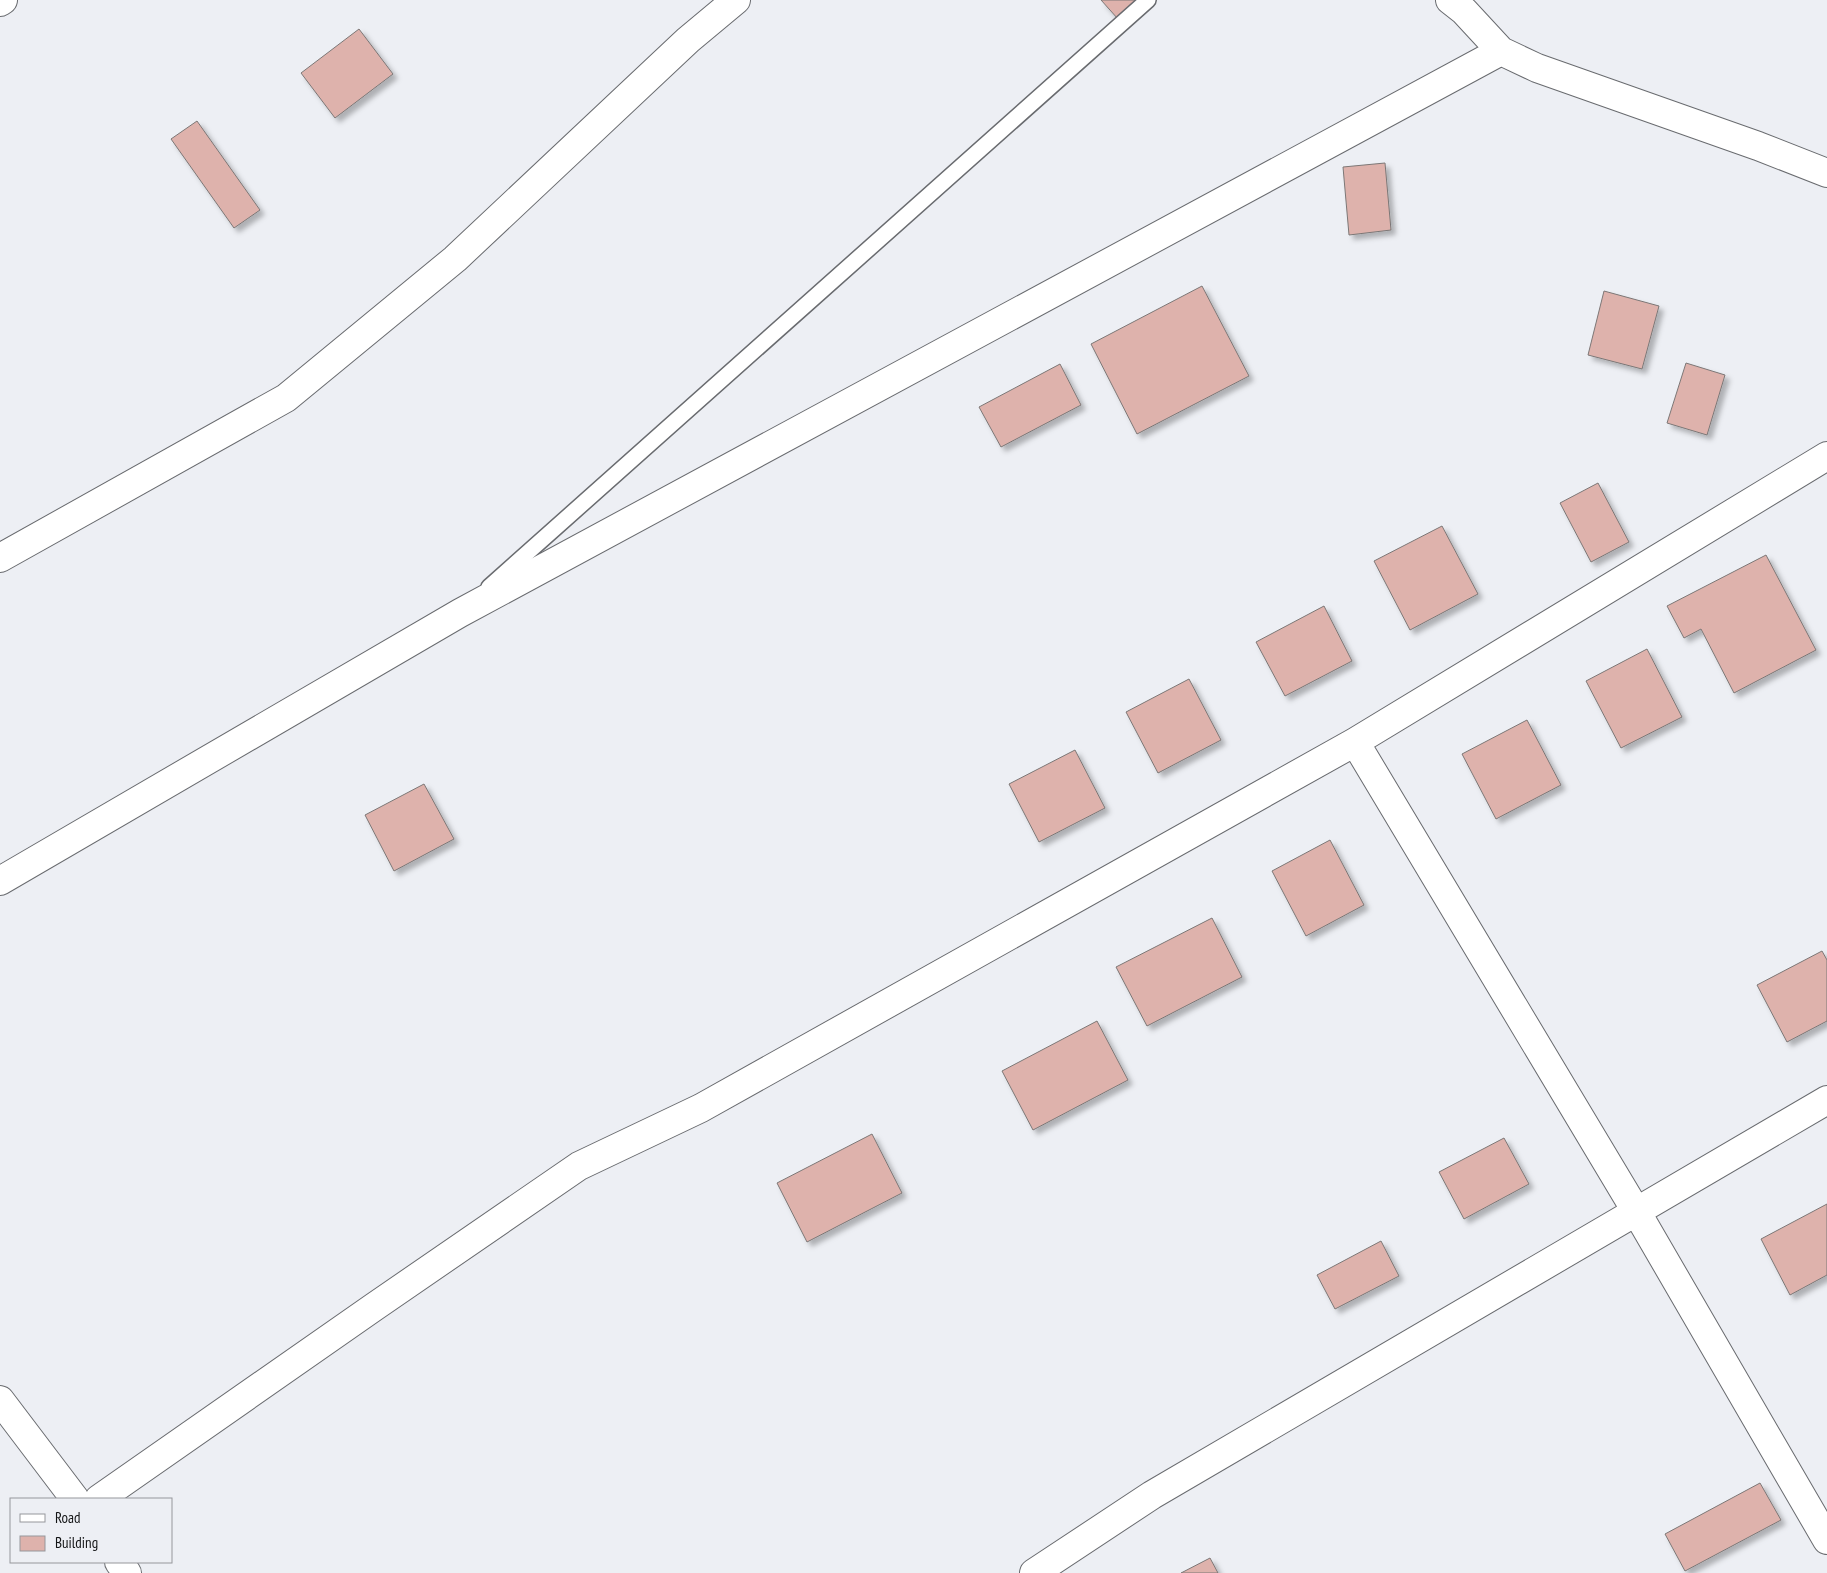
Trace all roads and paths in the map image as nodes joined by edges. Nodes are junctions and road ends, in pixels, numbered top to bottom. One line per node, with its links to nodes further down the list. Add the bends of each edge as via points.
1 (736, 0): 7 (street, via 688,40 455,259 286,398)
2 (1148, 0): 8 (lane)
3 (1450, 0): 4 (street)
4 (1501, 51): 5 (street, via 1537,68 1749,142); 8 (street)
5 (1827, 173)
6 (1827, 456): 9 (street)
7 (0, 558)
8 (460, 613): 10 (street)
9 (1356, 742): 12 (street); 15 (street, via 700,1108 579,1166)
10 (0, 881)
11 (1827, 1100): 12 (street)
12 (1636, 1211): 16 (street); 17 (street, via 1152,1496)
13 (0, 1400): 14 (street)
14 (74, 1498)
15 (100, 1498)
16 (1827, 1540)
17 (1034, 1573)

